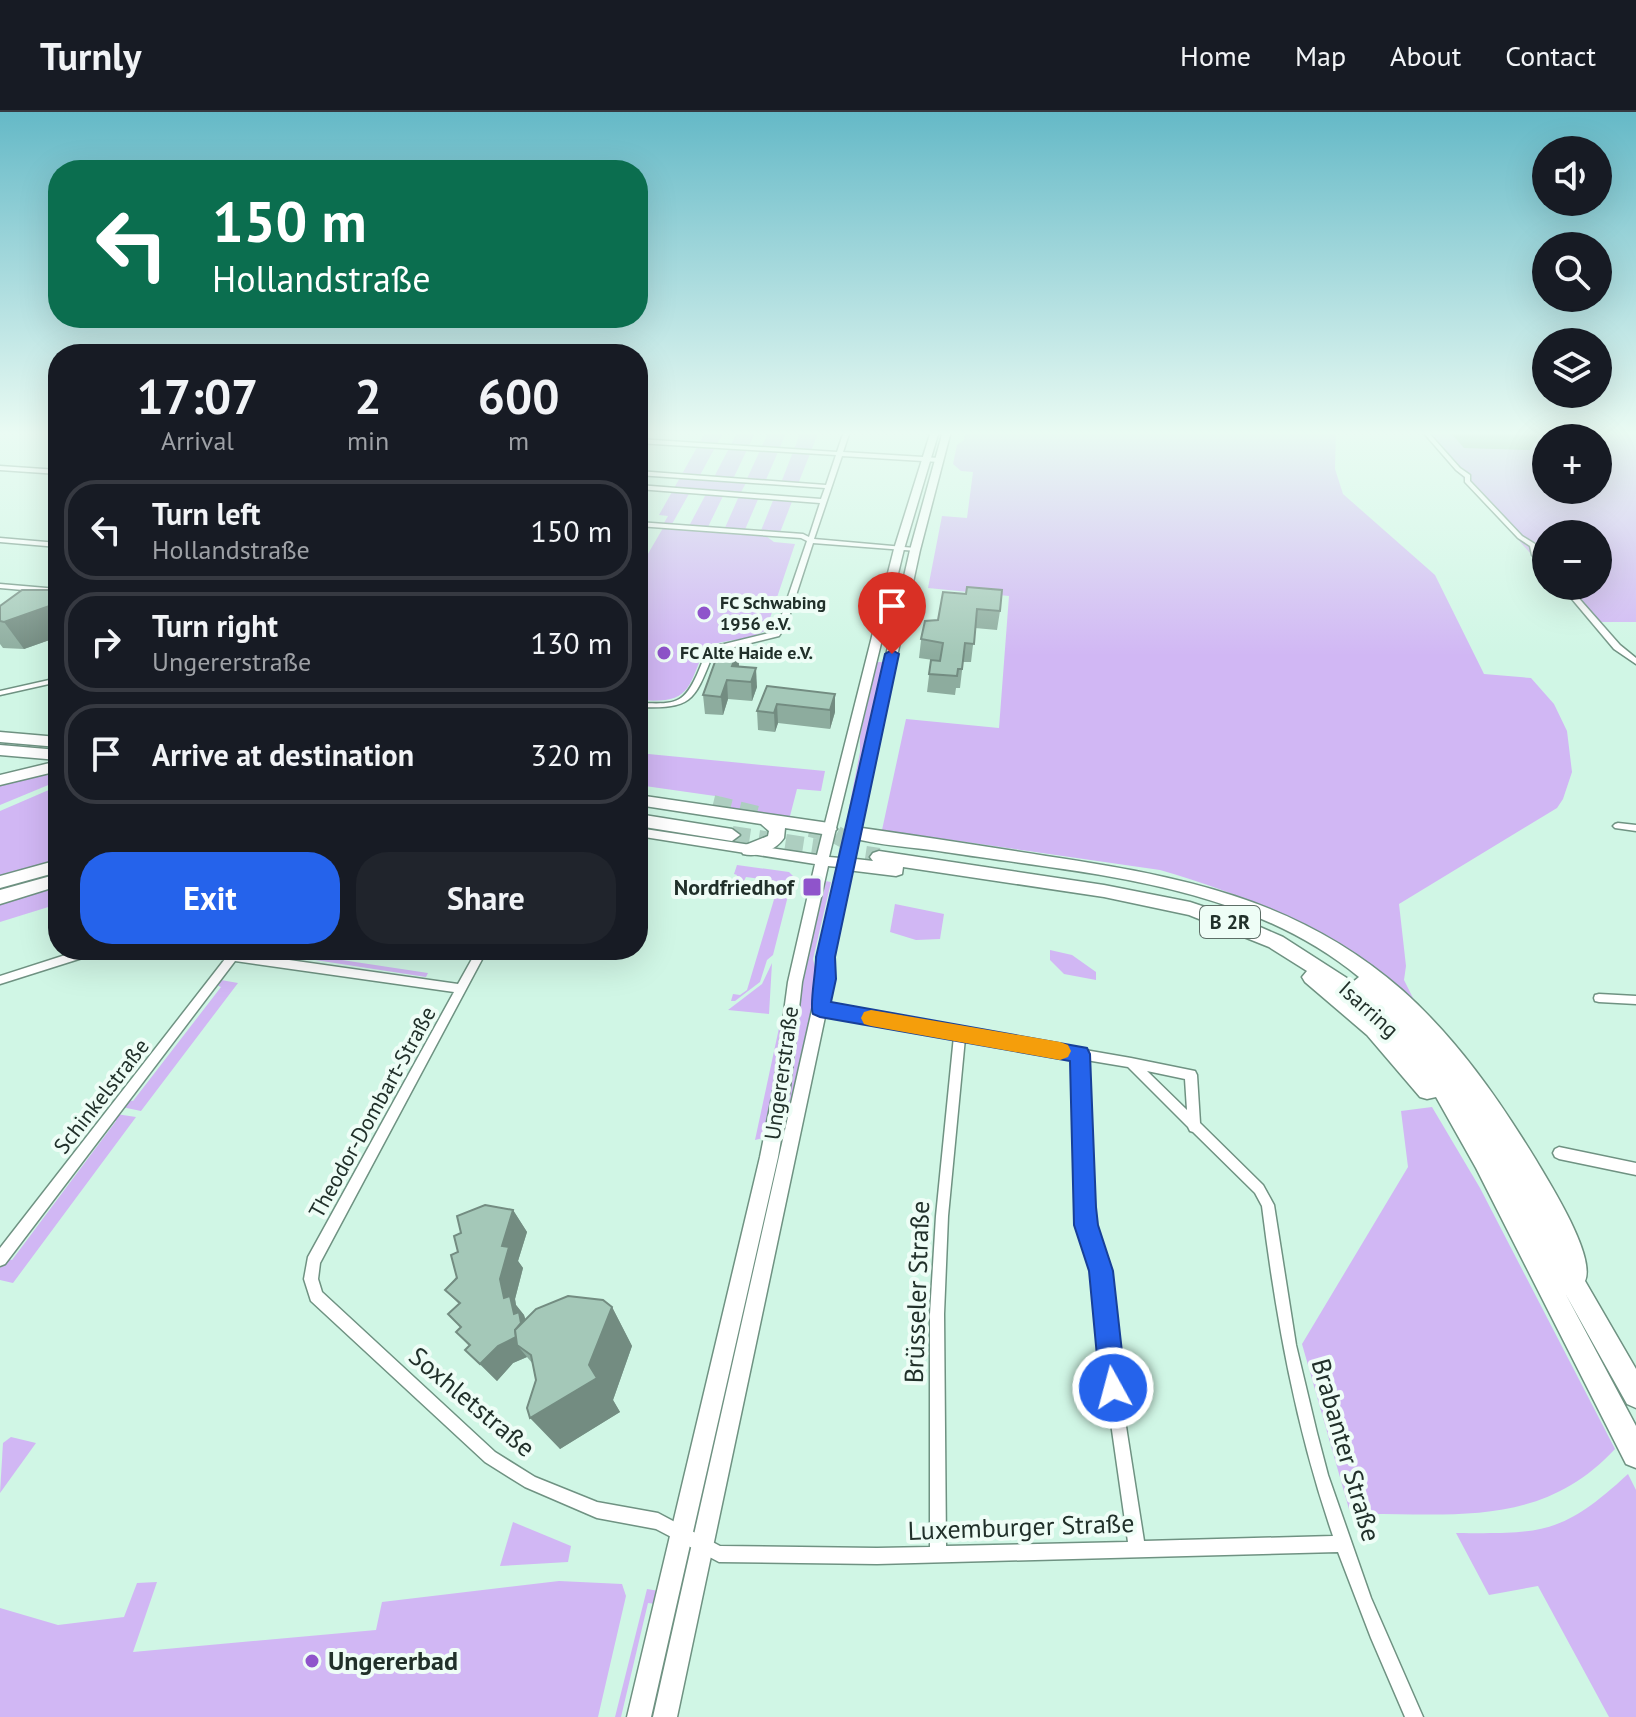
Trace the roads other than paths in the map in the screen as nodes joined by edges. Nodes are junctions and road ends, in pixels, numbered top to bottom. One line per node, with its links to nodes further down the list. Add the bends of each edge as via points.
1 (822, 506): 9 (street)
2 (912, 506): 12 (main road, Ungererstraße)
3 (927, 506): 13 (main road, Ungererstraße)
4 (1490, 506): 11 (street)
5 (648, 522): 7 (street)
6 (648, 524): 7 (street)
7 (658, 525): 9 (street, via 803,536)
8 (0, 540): 10 (street)
9 (811, 541): 12 (street); 20 (street, via 776,634 715,649 692,697 683,703)
10 (48, 544)
11 (1532, 544)
12 (899, 549): 13 (street); 35 (main road, Ungererstraße)
13 (915, 550): 36 (main road, Ungererstraße)
14 (0, 586): 15 (street)
15 (48, 589)
16 (1576, 600): 17 (street)
17 (1636, 662)
18 (48, 682): 19 (street)
19 (0, 693)
20 (648, 705)
21 (0, 737): 22 (highway)
22 (48, 741)
23 (0, 752): 24 (highway)
24 (48, 754)
25 (48, 768): 26 (highway)
26 (0, 780)
27 (648, 794): 29 (highway)
28 (648, 801): 31 (highway)
29 (713, 804)
30 (648, 812): 32 (highway, via 735,830)
31 (765, 819): 35 (highway); 38 (highway, via 777,829 776,838)
32 (648, 821)
33 (1618, 826): 34 (street)
34 (1636, 828)
35 (829, 829): 36 (main road); 39 (main road, Ungererstraße)
36 (855, 833): 40 (main road, Ungererstraße); 62 (highway, via 1189,886 1261,911 1341,954 1426,1024 1471,1076 1564,1237)
37 (648, 834): 38 (main road)
38 (749, 850): 39 (main road)
39 (823, 861): 40 (main road); 66 (main road, Ungererstraße, via 795,982 776,1121)
40 (847, 864): 53 (main road, Ungererstraße, via 825,957); 59 (highway, via 1145,909 1213,927 1274,954 1364,1018)
41 (48, 869): 42 (highway)
42 (0, 882)
43 (48, 883): 44 (highway)
44 (0, 897)
45 (63, 960): 49 (street)
46 (230, 960): 61 (street, Schinkelstraße)
47 (261, 960): 50 (street)
48 (477, 960): 50 (street, Theodor-Dombart-Straße)
49 (0, 980)
50 (461, 989): 63 (street, Theodor-Dombart-Straße, via 313,1262)
51 (1599, 998): 52 (street)
52 (1636, 1000)
53 (820, 1008): 54 (street); 68 (main road, Ungererstraße)
54 (960, 1035): 55 (street); 70 (street, Brüsseler Straße, via 937,1314)
55 (1080, 1054): 56 (street); 69 (street, via 1086,1225 1101,1271)
56 (1131, 1063): 57 (street); 57 (street, via 1191,1075)
57 (1194, 1127): 67 (street, Brabanter Straße, via 1259,1189 1268,1205 1299,1395)
58 (1559, 1153): 60 (street)
59 (1484, 1161): 62 (highway, Isarring / B 2R, via 1443,1090 1388,1024 1341,983 1276,942 1207,914 1154,900 881,852 1116,882 1196,899 1254,920 1326,958 1383,1002 1442,1064 1483,1122); 65 (highway, Isarring / B 2R)
60 (1636, 1169)
61 (0, 1259)
62 (1578, 1287): 64 (highway, Isarring / B 2R)
63 (316, 1296): 66 (street, Soxhletstraße, via 500,1463 568,1501 658,1521)
64 (1636, 1395)
65 (1636, 1454)
66 (681, 1534): 68 (street, Soxhletstraße); 71 (main road, Ungererstraße)
67 (1344, 1544): 69 (street, Luxemburger Straße); 73 (street, Brabanter Straße)
68 (703, 1547): 70 (street, Luxemburger Straße, via 745,1557); 72 (main road, Ungererstraße)
69 (1137, 1547): 70 (street, Luxemburger Straße)
70 (938, 1553)
71 (639, 1717)
72 (665, 1717)
73 (1414, 1717)

